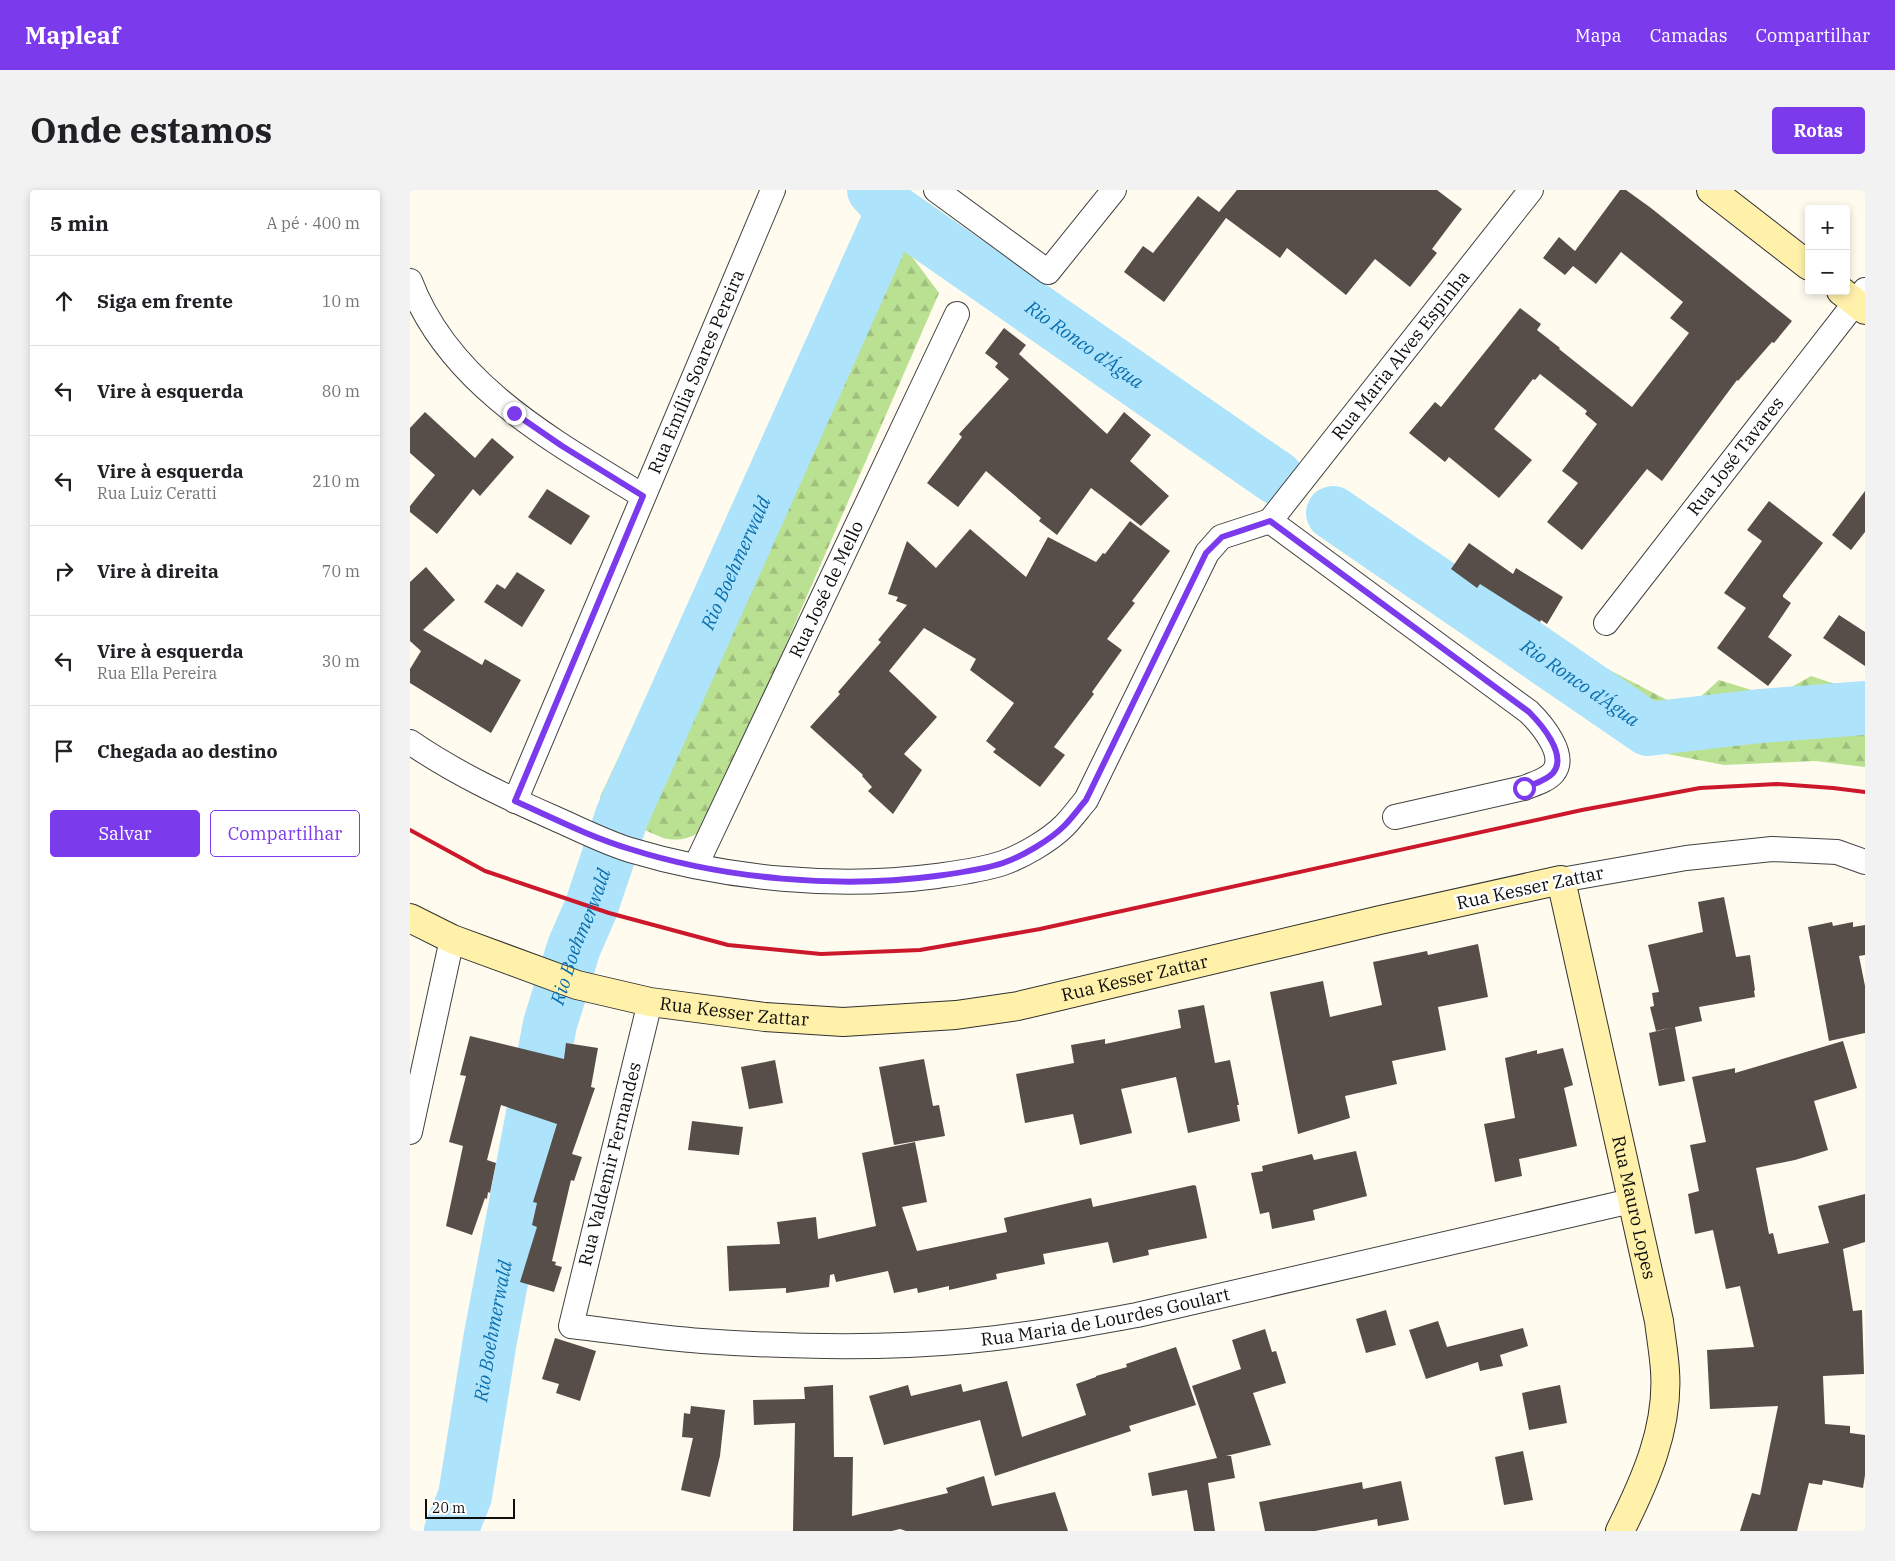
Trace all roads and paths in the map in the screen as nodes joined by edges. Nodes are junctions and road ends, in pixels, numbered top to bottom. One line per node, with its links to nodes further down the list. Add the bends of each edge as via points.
1 (772, 190): 10 (street, Rua Emília Soares Pereira)
2 (936, 190): 3 (street, via 1048,272)
3 (1114, 190)
4 (1531, 190): 11 (street, Rua Maria Alves Espinha)
5 (1711, 190): 6 (street)
6 (1805, 263)
7 (410, 281): 10 (street, via 452,354 479,382 514,413)
8 (1857, 298): 12 (street, Rua José Tavares)
9 (957, 314): 17 (street, Rua José de Mello)
10 (643, 496): 14 (street, Rua Emília Soares Pereira)
11 (1270, 521): 15 (street, via 1529,712 1544,728 1554,746 1558,762 1553,773 1541,781 1524,788); 17 (street, via 1222,537 1206,553 1086,800 1063,827 1033,849 1003,863 956,874 874,882 792,879)
12 (1606, 623)
13 (410, 742): 14 (street)
14 (515, 801): 17 (street, via 628,849)
15 (1395, 817)
16 (1865, 862): 18 (street, Rua Kesser Zattar, via 1837,852 1772,848 1686,858)
17 (696, 865)
18 (1561, 880): 21 (street, Rua Kesser Zattar, via 1018,1006 956,1015 843,1022 765,1017); 23 (street, Rua Mauro Lopes)
19 (410, 918): 20 (street, Rua Kesser Zattar)
20 (452, 939): 21 (street, Rua Kesser Zattar, via 577,985); 22 (street)
21 (650, 1002): 24 (street, Rua Valdemir Fernandes)
22 (410, 1132)
23 (1631, 1201): 24 (street, Rua Maria de Lourdes Goulart, via 1137,1315 968,1341 872,1346 782,1345 701,1341); 25 (street, Rua Mauro Lopes, via 1659,1322 1665,1390 1657,1442 1642,1486)
24 (570, 1326)
25 (1620, 1531)

